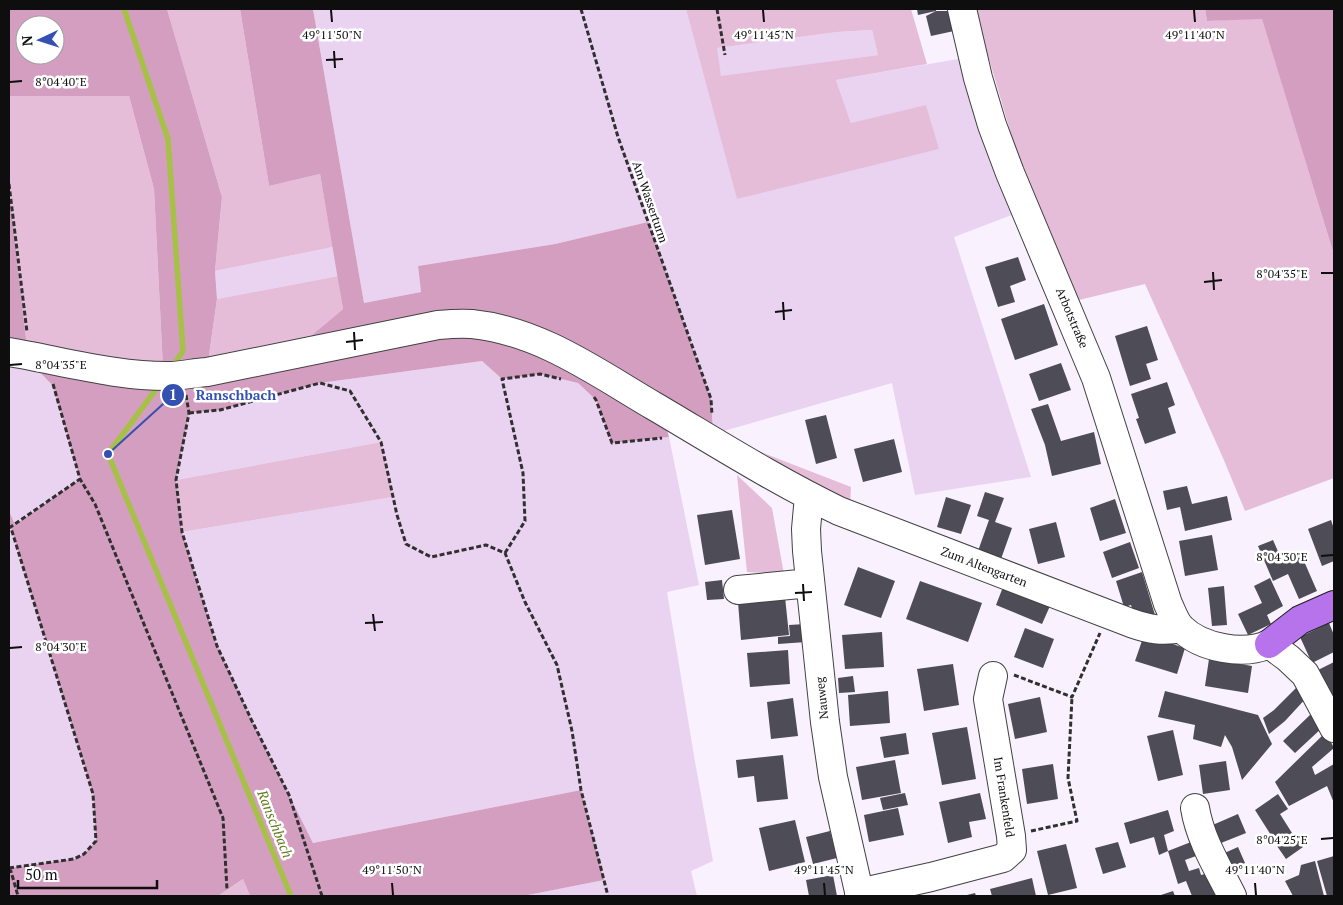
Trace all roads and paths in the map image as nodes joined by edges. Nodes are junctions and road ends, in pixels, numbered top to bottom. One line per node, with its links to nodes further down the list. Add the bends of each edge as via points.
1 (581, 9): 9 (path, Am Wasserturm, via 618,137)
2 (717, 9): 4 (path)
3 (962, 9): 18 (street, Arbotstraße, via 992,125 1096,378 1168,604)
4 (725, 55)
5 (9, 184): 6 (path)
6 (30, 356): 10 (street, Zum Altengarten, via 114,371 165,375 207,372 438,325 469,324 509,331 555,348); 11 (path, via 53,386)
7 (568, 380): 14 (path, via 540,374 502,379 523,473 525,521)
8 (590, 394): 10 (path, via 596,400 612,442)
9 (711, 399)
10 (702, 435): 12 (street, Zum Altengarten)
11 (80, 479): 13 (path); 27 (path, via 95,504 223,818)
12 (809, 496): 15 (street, Nauweg, via 806,529); 18 (street, Zum Altengarten, via 839,511 1145,628)
13 (10, 528): 26 (path, via 93,794 96,841 74,859)
14 (505, 553): 30 (path, via 486,545 431,557 406,544 381,442 350,391 320,383 220,410 189,413 176,480 182,532 217,646 289,795); 31 (path, via 556,665 572,731 581,790)
15 (810, 583): 16 (street); 28 (street, Nauweg, via 832,777)
16 (738, 590)
17 (1334, 605): 20 (main road, via 1300,620)
18 (1181, 628): 20 (street, via 1196,639 1229,649 1254,650)
19 (1100, 633): 22 (path)
20 (1269, 644): 23 (street, via 1306,674)
21 (993, 676): 22 (path, via 1011,674); 25 (street, Im Frankenfeld, via 988,699)
22 (1072, 697): 25 (path, via 1068,778 1077,821)
23 (1334, 728)
24 (1195, 808): 32 (street, via 1205,841)
25 (1011, 836): 28 (street, Im Frankenfeld, via 1012,850 1003,858)
26 (9, 868): 29 (path)
27 (227, 890)
28 (860, 895)
29 (18, 896)
30 (322, 896)
31 (608, 896)
32 (1232, 896)

